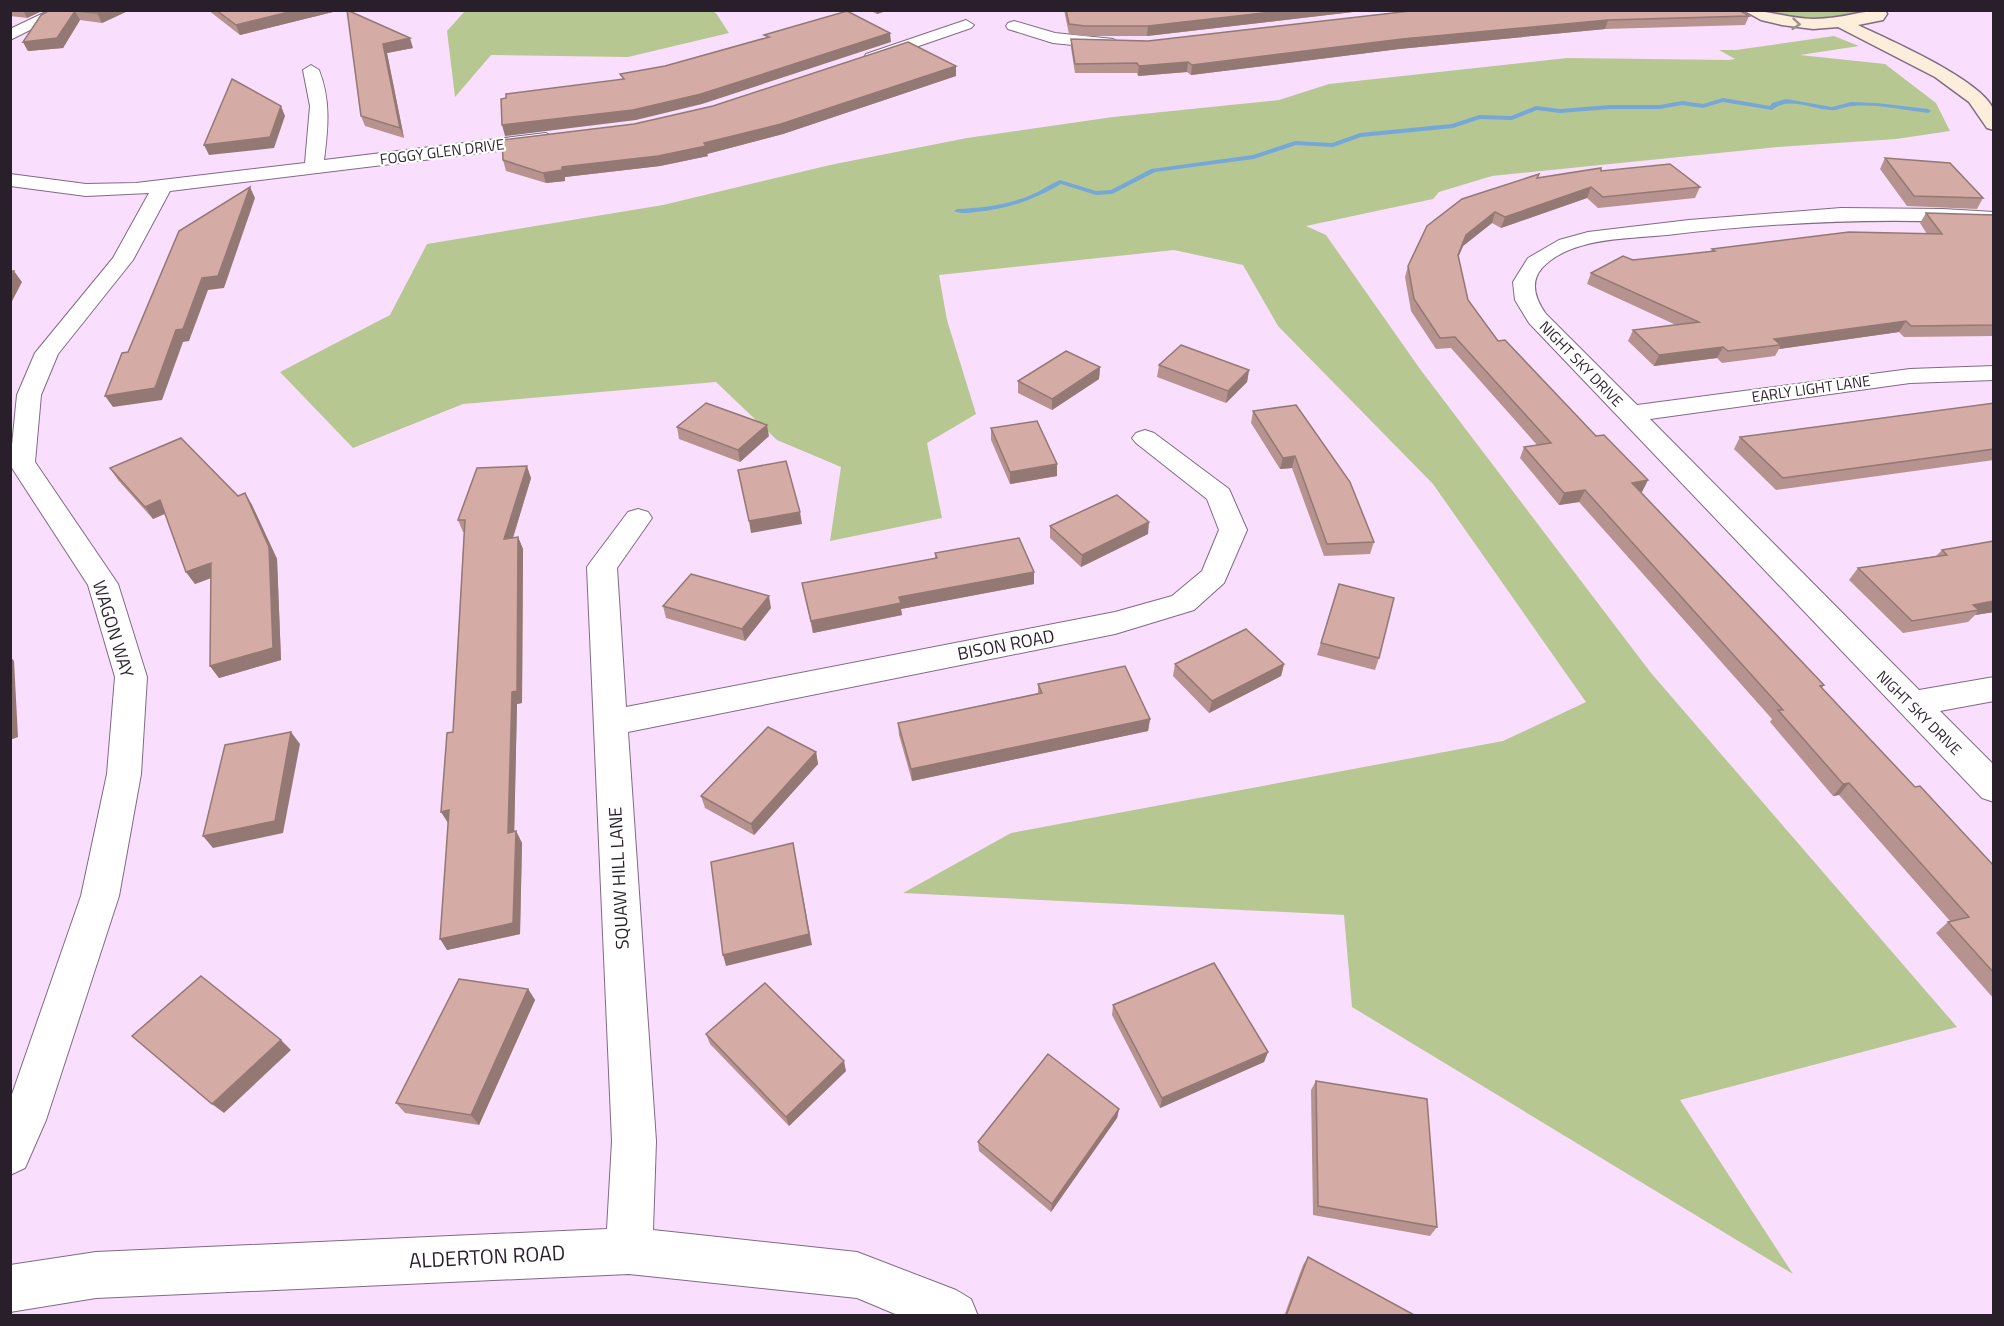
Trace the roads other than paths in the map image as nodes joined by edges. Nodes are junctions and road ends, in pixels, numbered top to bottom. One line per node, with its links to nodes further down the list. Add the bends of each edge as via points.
1 (63, 10): 8 (street)
2 (1751, 10): 6 (street, one-way to 6, via 1788,24)
3 (1875, 10): 6 (street, via 1877,18)
4 (1026, 14): 7 (street)
5 (977, 23): 7 (street); 10 (street)
6 (1842, 23): 12 (street, via 1941,73 1975,98)
7 (1014, 26): 9 (street, via 1084,43)
8 (10, 35)
9 (1125, 43)
10 (855, 62)
11 (311, 70): 14 (street, via 318,86 321,116)
12 (1994, 123)
13 (561, 138): 14 (street, FOGGY GLEN DRIVE)
14 (314, 167): 16 (street, FOGGY GLEN DRIVE)
15 (10, 180): 16 (street, FOGGY GLEN DRIVE, via 86,190)
16 (163, 185): 26 (street, WAGON WAY, via 122,260 47,353 29,395 22,462 103,584 131,677 124,774 100,896 25,1120)
17 (1994, 218): 19 (street, NIGHT SKY DRIVE, via 1885,213 1776,217 1588,238 1548,252 1524,276 1524,295 1537,318)
18 (1994, 373): 19 (street, EARLY LIGHT LANE, via 1910,376)
19 (1629, 414): 23 (street, NIGHT SKY DRIVE)
20 (1145, 438): 24 (street, BISON ROAD, via 1219,495 1233,530 1214,576 1183,603 1115,623)
21 (638, 518): 24 (street, SQUAW HILL LANE, via 602,567)
22 (1994, 689): 23 (street)
23 (1910, 704): 25 (street, NIGHT SKY DRIVE)
24 (610, 723): 27 (street, SQUAW HILL LANE, via 634,1141)
25 (1994, 788)
26 (10, 1153)
27 (629, 1251): 28 (street, ALDERTON ROAD, via 96,1275); 29 (street, ALDERTON ROAD, via 857,1275 939,1306)
28 (10, 1289)
29 (954, 1316)

